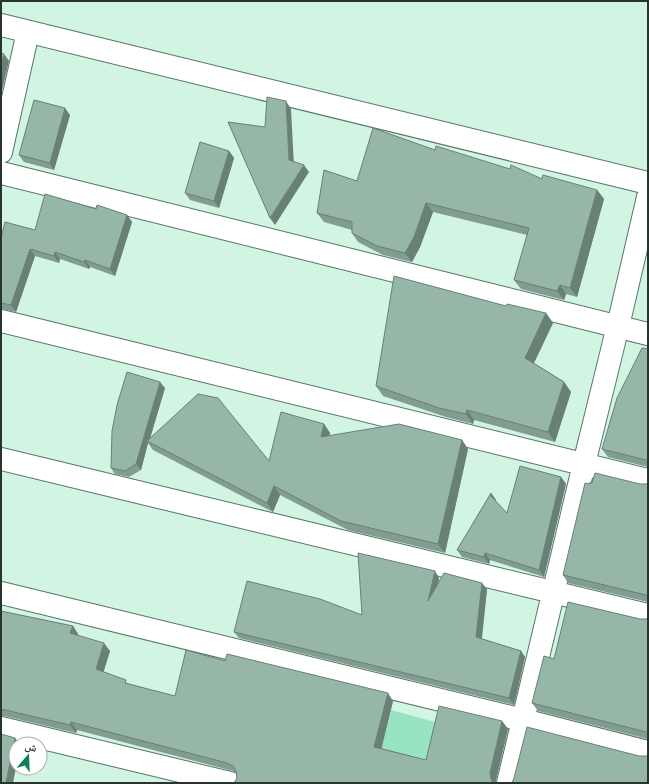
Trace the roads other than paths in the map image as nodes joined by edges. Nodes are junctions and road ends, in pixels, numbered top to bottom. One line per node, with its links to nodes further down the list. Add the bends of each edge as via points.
1 (1, 25): 2 (street)
2 (28, 32): 3 (street); 5 (street)
3 (1, 152)
4 (1, 173): 8 (street)
5 (648, 183)
6 (648, 197): 8 (street)
7 (1, 321): 11 (street)
8 (618, 326): 9 (street); 11 (street)
9 (648, 334)
10 (1, 459): 13 (street)
11 (584, 464): 12 (street); 13 (street)
12 (648, 480)
13 (553, 592): 15 (street); 16 (street)
14 (1, 593): 16 (street)
15 (648, 615)
16 (523, 720): 18 (street); 20 (street)
17 (1, 728): 19 (street)
18 (648, 752)
19 (230, 783)
20 (508, 783)

